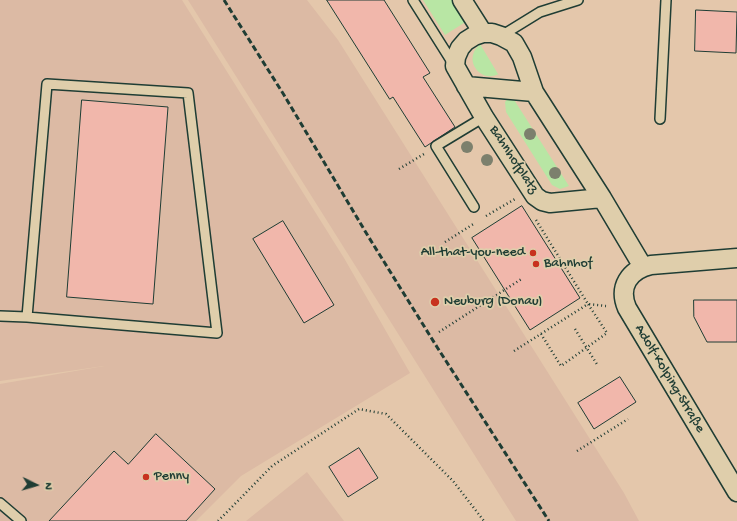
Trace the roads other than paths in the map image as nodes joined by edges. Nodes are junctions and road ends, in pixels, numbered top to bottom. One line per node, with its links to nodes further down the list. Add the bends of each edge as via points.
1 (413, 0): 7 (lane)
2 (462, 0): 5 (street)
3 (578, 0): 6 (lane, via 540,12)
4 (666, 0): 11 (lane)
5 (483, 33): 6 (street); 7 (street, via 466,41 460,48)
6 (501, 36): 9 (street, via 514,44)
7 (454, 66): 8 (street, Bahnhofplatz)
8 (466, 86): 9 (street); 10 (street, Bahnhofplatz)
9 (534, 92): 12 (street)
10 (484, 117): 12 (street, Bahnhofplatz, via 535,196 542,201 550,203); 13 (lane, via 436,146)
11 (660, 119)
12 (602, 198): 15 (street)
13 (474, 208)
14 (737, 258): 15 (street)
15 (643, 267): 18 (street, Adolf-Kolping-Straße, via 626,282 624,302)
16 (0, 316): 17 (lane)
17 (28, 317): 17 (lane, via 217,333 188,94 47,84)
18 (737, 492)
19 (0, 503): 20 (lane)
20 (21, 521)

